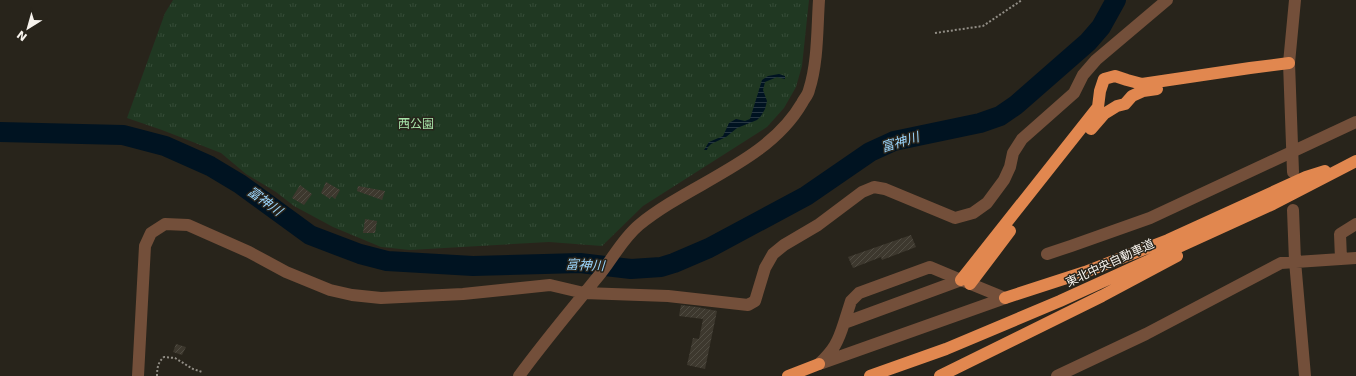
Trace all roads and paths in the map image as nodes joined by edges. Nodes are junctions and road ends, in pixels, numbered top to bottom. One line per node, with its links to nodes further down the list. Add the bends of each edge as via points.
1 (819, 0): 19 (street, via 815,61 809,91 795,115 779,134 755,153 638,226)
2 (1022, 0): 5 (path, via 983,26)
3 (1167, 0): 19 (street, via 1096,60 1083,75 1074,93 1022,139 1004,180 987,203 973,213 955,218 885,189 874,187 862,192 773,254 765,268 755,301 748,305 668,296)
4 (1295, 0): 6 (street)
5 (935, 33)
6 (1289, 63): 8 (street); 18 (highway, via 1249,75 1143,91 1132,96 1125,104 1104,114); 18 (highway, via 1142,84 1115,76 1104,78 1098,107)
7 (1356, 122): 8 (street)
8 (1292, 152): 10 (street); 14 (street, via 1150,218)
9 (1356, 161): 11 (highway, 東北中央自動車道); 20 (highway, via 1306,177 1168,240 1085,272)
10 (1294, 172)
11 (1273, 204): 28 (highway, 東北中央自動車道, via 1060,301 946,349); 29 (highway, via 1102,296)
12 (1293, 210): 17 (street)
13 (1356, 224): 16 (street, via 1340,234)
14 (1047, 254)
15 (1356, 258): 16 (street)
16 (1340, 259): 17 (street)
17 (1295, 261): 30 (street, via 1281,263 1146,334); 31 (street)
18 (966, 282): 20 (street); 21 (street); 21 (street, via 930,267 859,293 851,301)
19 (584, 293): 24 (street, via 550,285 463,294 381,298 352,295 330,290 286,272 249,252 188,225 165,224 151,233 145,246); 26 (street)
20 (1005, 298): 22 (street)
21 (844, 323): 22 (street, via 839,339)
22 (819, 364): 27 (highway)
23 (202, 372): 25 (path, via 175,358 164,357 157,368)
24 (138, 376)
25 (157, 376)
26 (519, 376)
27 (788, 376)
28 (870, 376)
29 (940, 376)
30 (1057, 376)
31 (1304, 376)

